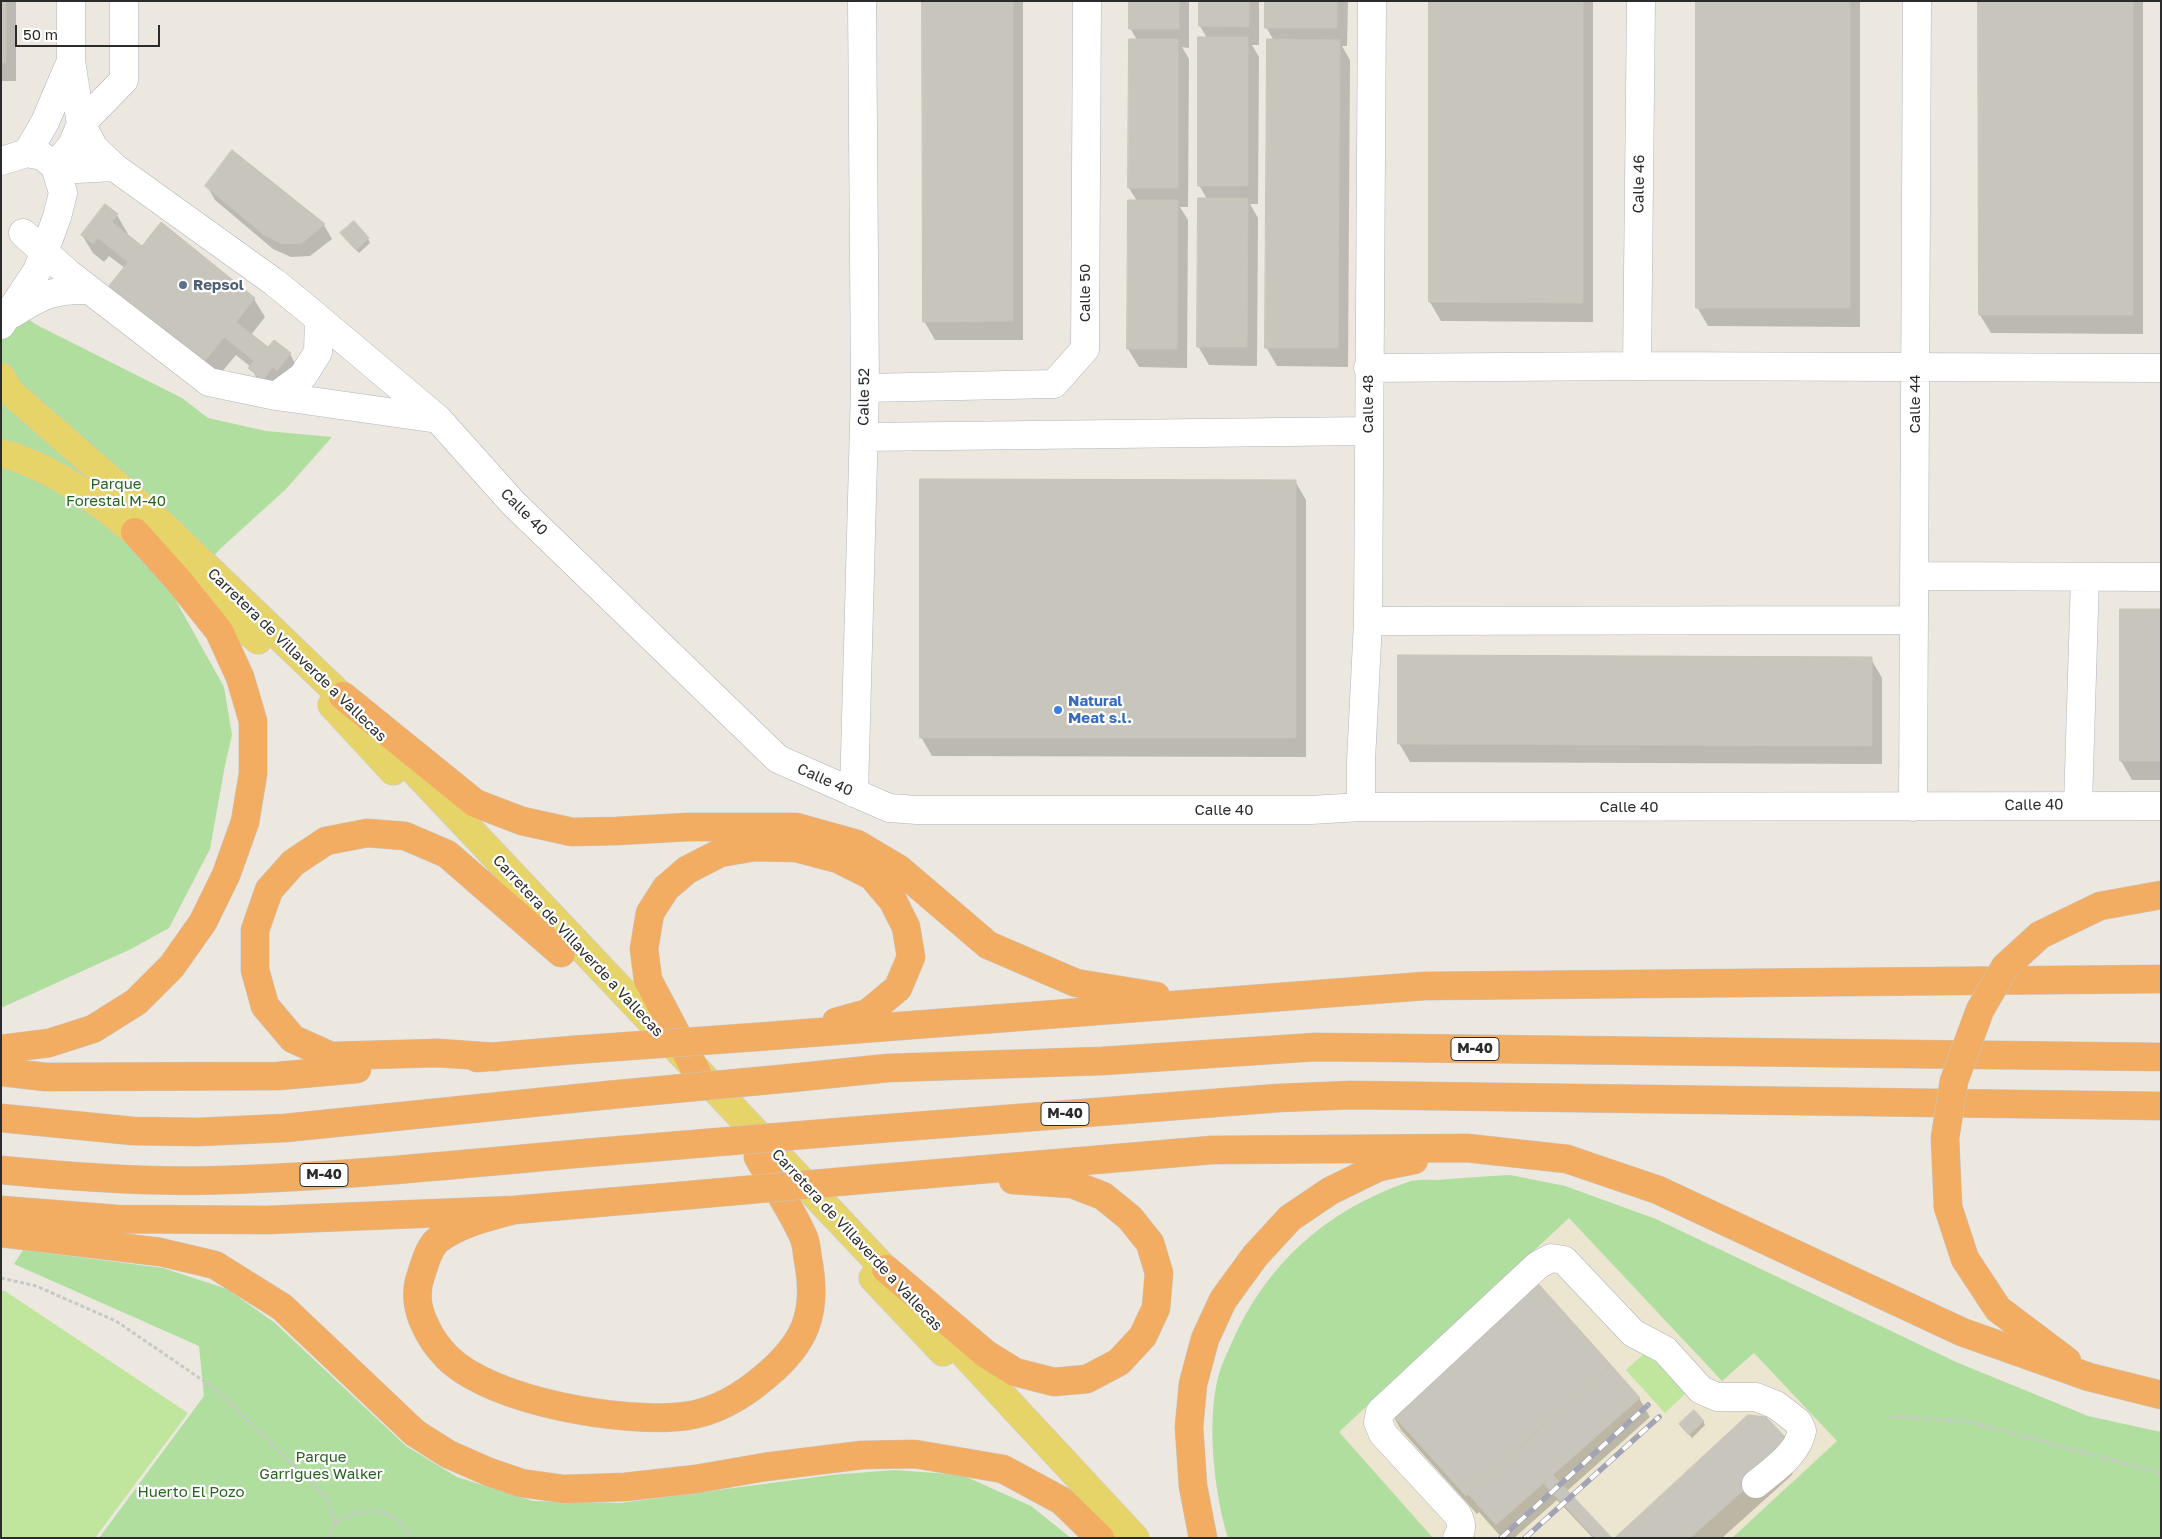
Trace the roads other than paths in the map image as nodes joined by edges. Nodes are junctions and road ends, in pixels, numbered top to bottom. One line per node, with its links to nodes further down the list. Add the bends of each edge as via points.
1 (71, 1): 8 (street)
2 (124, 1): 9 (street, via 124,80)
3 (862, 1): 23 (street, Calle 52)
4 (1087, 1): 23 (street, Calle 50, via 1085,349 1054,384)
5 (1372, 1): 19 (street, Calle 48)
6 (1642, 1): 18 (street, Calle 46)
7 (1918, 1): 20 (street, Calle 44)
8 (71, 61): 9 (street); 10 (street, via 45,122)
9 (81, 124): 11 (street, Calle 40, via 94,148); 12 (street, via 72,145)
10 (12, 155): 12 (street, via 42,156)
11 (114, 167): 12 (street); 16 (street, Calle 40, via 274,282)
12 (56, 168): 14 (street, via 63,192 58,217)
13 (12, 231): 14 (street)
14 (48, 239): 15 (street); 17 (street, via 37,271)
15 (89, 290): 17 (street, via 67,290 39,297); 24 (street, via 209,382)
16 (319, 320): 24 (street, via 318,352 303,376); 25 (street, Calle 40)
17 (3, 322)
18 (1638, 366): 19 (street); 20 (street)
19 (1368, 368): 26 (street, Calle 48)
20 (1915, 368): 21 (street); 30 (street, Calle 44)
21 (2161, 368)
22 (1, 377): 35 (main road, Carretera de Villaverde a Vallecas, via 10,392 163,525)
23 (865, 388): 27 (street, Calle 52)
24 (276, 396): 25 (street)
25 (438, 419): 36 (street, Calle 40, via 513,503 778,759)
26 (1368, 431): 27 (street); 34 (street, Calle 48)
27 (864, 438): 36 (street, Calle 52)
28 (1, 453): 29 (main road, Carretera de Villaverde a Vallecas, via 20,458 77,487)
29 (134, 532): 42 (main road, Carretera de Villaverde a Vallecas, via 333,706); 46 (highway, via 219,631 240,677 253,721 253,774 245,822 226,875 203,922 172,966 136,1002 93,1029 49,1043)
30 (1914, 576): 31 (street); 33 (street, Calle 44)
31 (2085, 576): 32 (street); 37 (street)
32 (2161, 577)
33 (1914, 620): 34 (street); 40 (street, Calle 44)
34 (1368, 621): 39 (street, Calle 48)
35 (343, 696): 44 (highway, via 475,803 522,821 572,832 688,827 804,829 857,844 899,869 988,946 1076,983); 50 (main road, Carretera de Villaverde a Vallecas)
36 (854, 793): 39 (street, Calle 40, via 889,808 917,810 1311,810)
37 (2078, 805): 38 (street, Calle 40); 40 (street, Calle 40)
38 (2161, 806)
39 (1361, 807): 40 (street, Calle 40)
40 (1913, 807)
41 (2161, 895): 61 (highway, bridge, via 2100,906 2040,935 2005,967 1980,1010 1954,1080 1944,1138 1948,1207 1965,1259 1998,1310)
42 (561, 953): 47 (highway, via 447,854 404,836 367,833 326,841 293,863 269,890 255,930 255,970 265,1006 293,1039 331,1056 438,1052); 54 (main road, Carretera de Villaverde a Vallecas)
43 (2161, 978): 44 (highway, via 1434,986)
44 (1199, 1002): 45 (highway)
45 (795, 1035): 47 (highway, bridge); 50 (highway, via 868,1013 898,988 911,957 906,927 893,902 872,876 838,859 796,848 756,847 720,853 687,870 666,888 650,914 644,949 648,980)
46 (1, 1049)
47 (496, 1057): 49 (highway, via 278,1076 46,1077)
48 (2161, 1057): 52 (highway, M-40, bridge, via 1316,1047 888,1068 285,1128 134,1131)
49 (1, 1072)
50 (697, 1073): 60 (main road, Carretera de Villaverde a Vallecas)
51 (2161, 1106): 55 (highway, M-40, bridge, via 1351,1095 851,1130 319,1175 222,1180 100,1178)
52 (1, 1118)
53 (1467, 1148): 56 (highway, via 1212,1150); 61 (highway, via 1567,1159 1658,1190 1962,1332); 67 (highway, via 1379,1168 1330,1191 1290,1218 1223,1300 1205,1339 1193,1384 1189,1427 1193,1486)
54 (758, 1157): 58 (highway, via 804,1239 812,1281 810,1317 795,1346 749,1390 719,1407 688,1416 653,1419 575,1410 509,1392 476,1377 449,1359 430,1336 419,1313 418,1285 428,1257 437,1241 452,1230); 65 (main road, Carretera de Villaverde a Vallecas)
55 (1, 1170)
56 (934, 1173): 58 (highway, bridge); 60 (highway, via 1072,1184 1103,1196 1130,1218 1150,1243 1159,1274 1156,1308 1142,1336 1119,1362 1087,1379 1054,1382 1015,1372 986,1354)
57 (1, 1210): 58 (highway, via 117,1219 258,1220)
58 (514, 1210)
59 (1, 1233): 64 (highway, via 160,1252 215,1265 282,1308 415,1433 448,1454 521,1482 564,1489 625,1486 862,1455 915,1454 1003,1469 1062,1500)
60 (886, 1269): 66 (main road, Carretera de Villaverde a Vallecas)
61 (2089, 1377): 62 (highway)
62 (2161, 1395)
63 (1756, 1484): 68 (street, via 1792,1454 1800,1442 1802,1431 1798,1422 1776,1405 1756,1397 1716,1397 1701,1390 1664,1350 1633,1334 1564,1260 1551,1258 1538,1265 1380,1412 1378,1422 1383,1434 1457,1514 1462,1523)
64 (1100, 1538)
65 (1119, 1538)
66 (1136, 1538)
67 (1203, 1538)
68 (1457, 1538)

